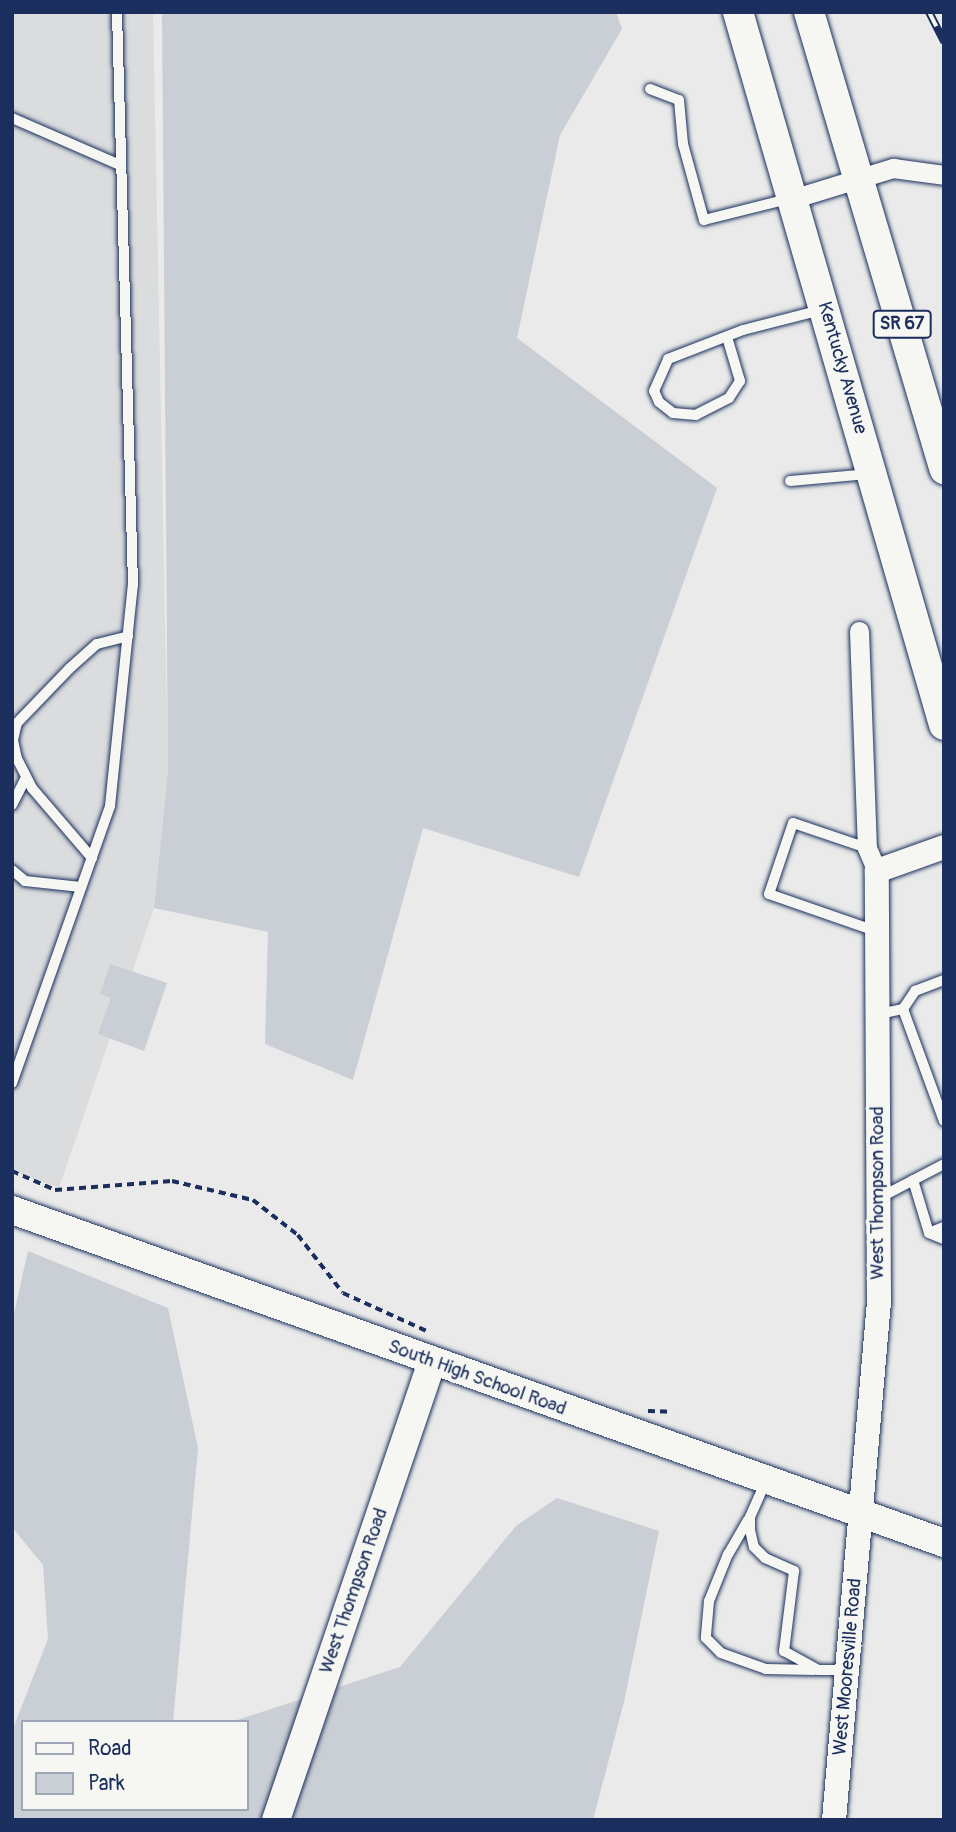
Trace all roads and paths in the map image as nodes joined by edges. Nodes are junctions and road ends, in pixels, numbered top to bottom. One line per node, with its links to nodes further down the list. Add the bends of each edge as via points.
1 (117, 12): 6 (lane)
2 (809, 12): 8 (main road, SR 67)
3 (739, 14): 9 (main road, Kentucky Avenue)
4 (650, 89): 9 (lane, via 679,100 683,144 704,220)
5 (12, 118): 6 (lane)
6 (120, 165): 16 (lane, via 133,585)
7 (944, 175): 8 (street, via 893,169)
8 (859, 178): 9 (street); 12 (main road, SR 67)
9 (792, 198): 10 (main road, Kentucky Avenue)
10 (825, 309): 11 (lane); 13 (main road, Kentucky Avenue)
11 (727, 337): 11 (lane, via 668,359 653,391 659,402 673,413 696,415 729,398 740,381)
12 (944, 469)
13 (872, 474): 14 (lane); 17 (main road, Kentucky Avenue)
14 (790, 481)
15 (859, 631): 22 (street, West Thompson Road)
16 (128, 636): 18 (lane, via 97,644 17,723 13,740); 21 (lane, via 110,806)
17 (944, 725)
18 (26, 777): 19 (lane); 21 (lane)
19 (12, 805)
20 (944, 847): 22 (street)
21 (92, 858): 24 (lane)
22 (872, 860): 25 (street, West Thompson Road); 25 (lane, via 793,823 769,894)
23 (12, 870): 24 (lane, via 25,881)
24 (81, 887): 29 (lane)
25 (876, 932): 28 (street, West Thompson Road)
26 (944, 980): 27 (lane, via 915,991)
27 (903, 1009): 28 (lane); 31 (lane)
28 (875, 1015): 35 (street, West Thompson Road)
29 (16, 1062): 30 (lane)
30 (12, 1083)
31 (944, 1121)
32 (944, 1164): 34 (lane)
33 (12, 1171): 40 (path, via 55,1190 172,1181 232,1193 272,1211 298,1235 343,1293 421,1325)
34 (913, 1180): 35 (lane); 38 (lane)
35 (881, 1197): 42 (street, West Thompson Road, via 877,1353)
36 (12, 1210): 40 (main road, South High School Road)
37 (944, 1227): 38 (lane)
38 (929, 1233): 39 (lane)
39 (944, 1239)
40 (435, 1351): 41 (main road, South High School Road); 47 (main road, West Thompson Road)
41 (766, 1481): 42 (main road, South High School Road); 43 (lane)
42 (863, 1515): 44 (main road, South High School Road); 46 (street, West Mooresville Road)
43 (750, 1517): 45 (lane, via 754,1547 794,1572 784,1651); 45 (lane, via 728,1554 709,1601 706,1638 721,1653 766,1669)
44 (944, 1543)
45 (818, 1670): 46 (lane)
46 (847, 1670): 48 (street, West Mooresville Road)
47 (276, 1820)
48 (834, 1820)

